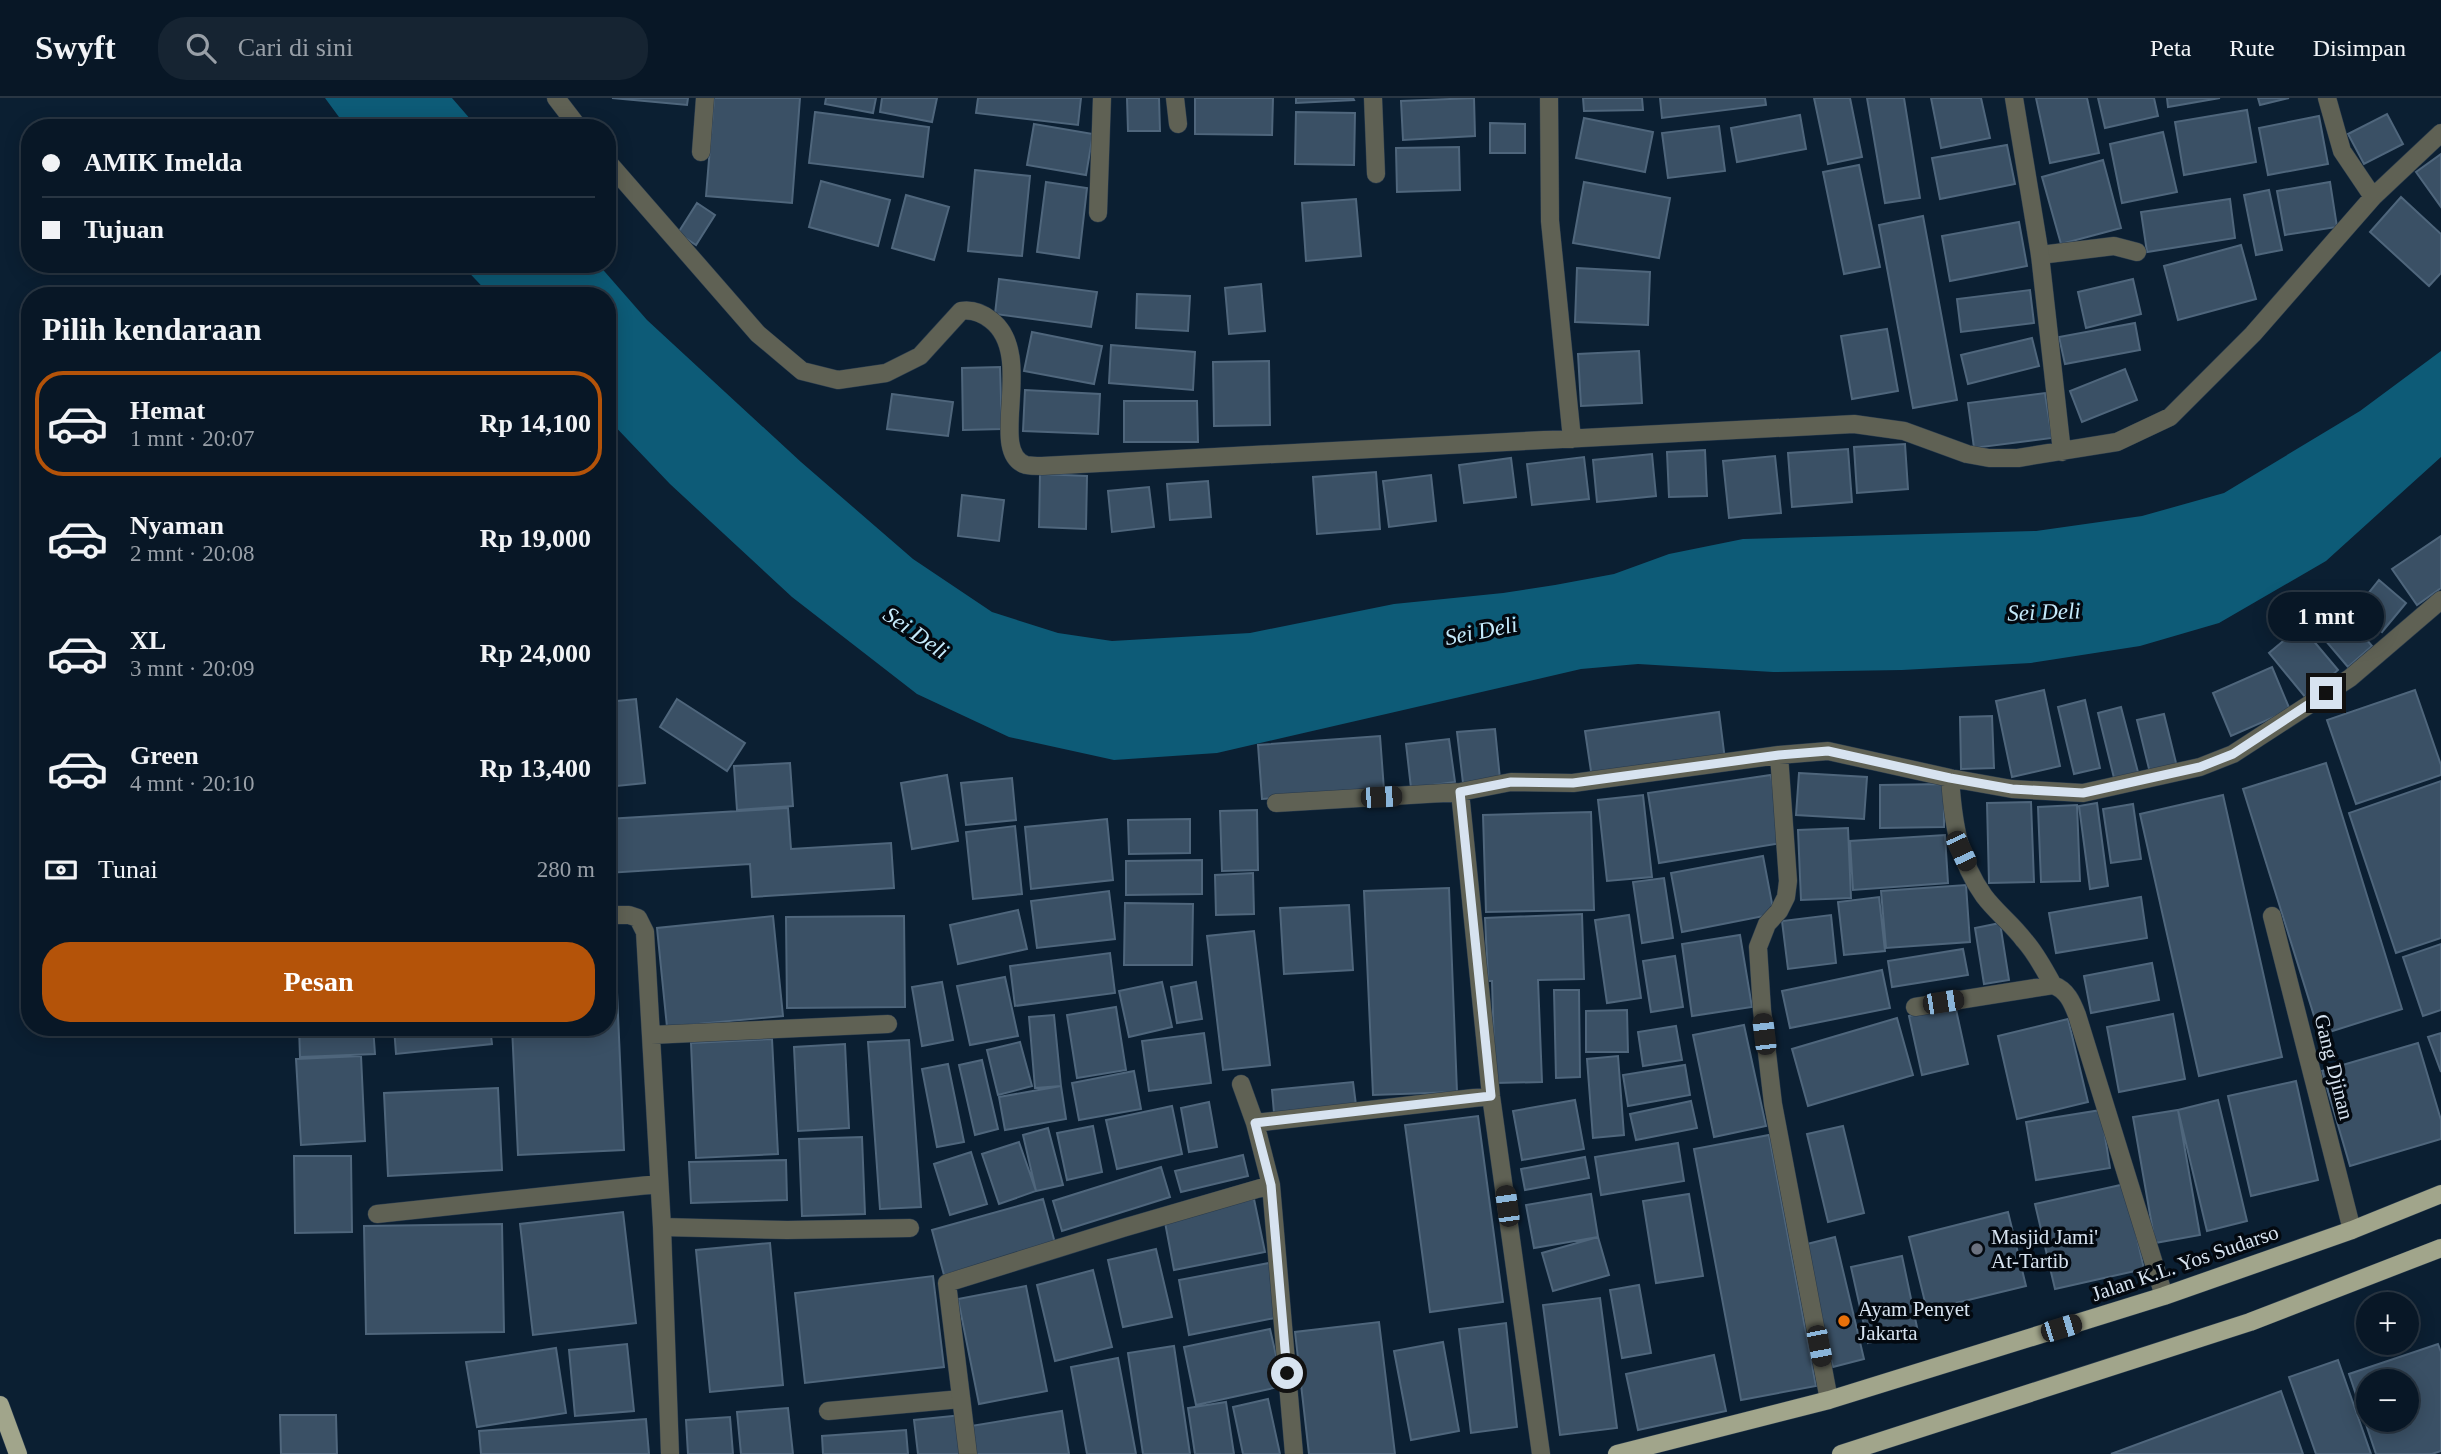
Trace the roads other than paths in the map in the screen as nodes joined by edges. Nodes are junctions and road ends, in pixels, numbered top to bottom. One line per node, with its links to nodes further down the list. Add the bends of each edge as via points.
1 (556, 98): 9 (street)
2 (705, 98): 12 (street)
3 (1102, 98): 16 (street)
4 (1175, 98): 10 (street)
5 (1373, 98): 14 (street)
6 (1549, 98): 19 (street, via 1550,221)
7 (2014, 98): 18 (street)
8 (2327, 98): 15 (street, via 2342,152)
9 (572, 119)
10 (1178, 124)
11 (2441, 133): 15 (street)
12 (701, 152)
13 (616, 171): 19 (street, via 758,334 802,371 838,380 886,373 920,356 961,311 984,314 1000,326 1008,341 1013,366 1008,431 1011,451 1025,464)
14 (1376, 174)
15 (2373, 197): 20 (street, via 2252,334 2170,417 2118,442)
16 (1098, 214)
17 (2137, 252): 18 (street, via 2114,246)
18 (2040, 255): 20 (street)
19 (1572, 439): 20 (street, via 1854,424 1904,431 1989,458)
20 (2062, 452)
21 (2441, 600): 23 (street, via 2350,678 2233,754 2200,767 2083,793 2012,789)
22 (1779, 755): 23 (street, via 1828,751); 24 (street, via 1573,783 1511,782); 45 (street, via 1788,881 1786,897 1758,947 1762,1010 1773,1104)
23 (1950, 778): 28 (street, via 1954,825 1971,873 2036,955)
24 (1460, 792): 25 (street); 33 (street)
25 (1276, 803)
26 (616, 915): 31 (street, via 638,918 645,932)
27 (2272, 916): 41 (street, Gang Djinan)
28 (2053, 985): 29 (street); 43 (street, via 2068,996 2077,1015)
29 (1915, 1007)
30 (888, 1024): 31 (street)
31 (651, 1035): 35 (street)
32 (1241, 1084): 34 (street)
33 (1491, 1096): 34 (street); 52 (street)
34 (1255, 1123): 36 (street)
35 (658, 1184): 38 (street); 39 (street)
36 (1271, 1185): 44 (street, via 947,1283); 51 (street)
37 (2441, 1194): 41 (main road, Jalan K.L. Yos Sudarso)
38 (377, 1214)
39 (662, 1227): 40 (street); 49 (street)
40 (910, 1228)
41 (2352, 1230): 43 (main road, Jalan K.L. Yos Sudarso)
42 (2441, 1248): 54 (main road, via 2250,1322)
43 (2164, 1296): 45 (main road, Jalan K.L. Yos Sudarso)
44 (961, 1399): 47 (street); 50 (street)
45 (1829, 1400): 53 (main road, Jalan K.L. Yos Sudarso)
46 (0, 1405): 48 (main road)
47 (828, 1411)
48 (18, 1454)
49 (670, 1454)
50 (968, 1454)
51 (1294, 1454)
52 (1541, 1454)
53 (1617, 1454)
54 (1841, 1454)

